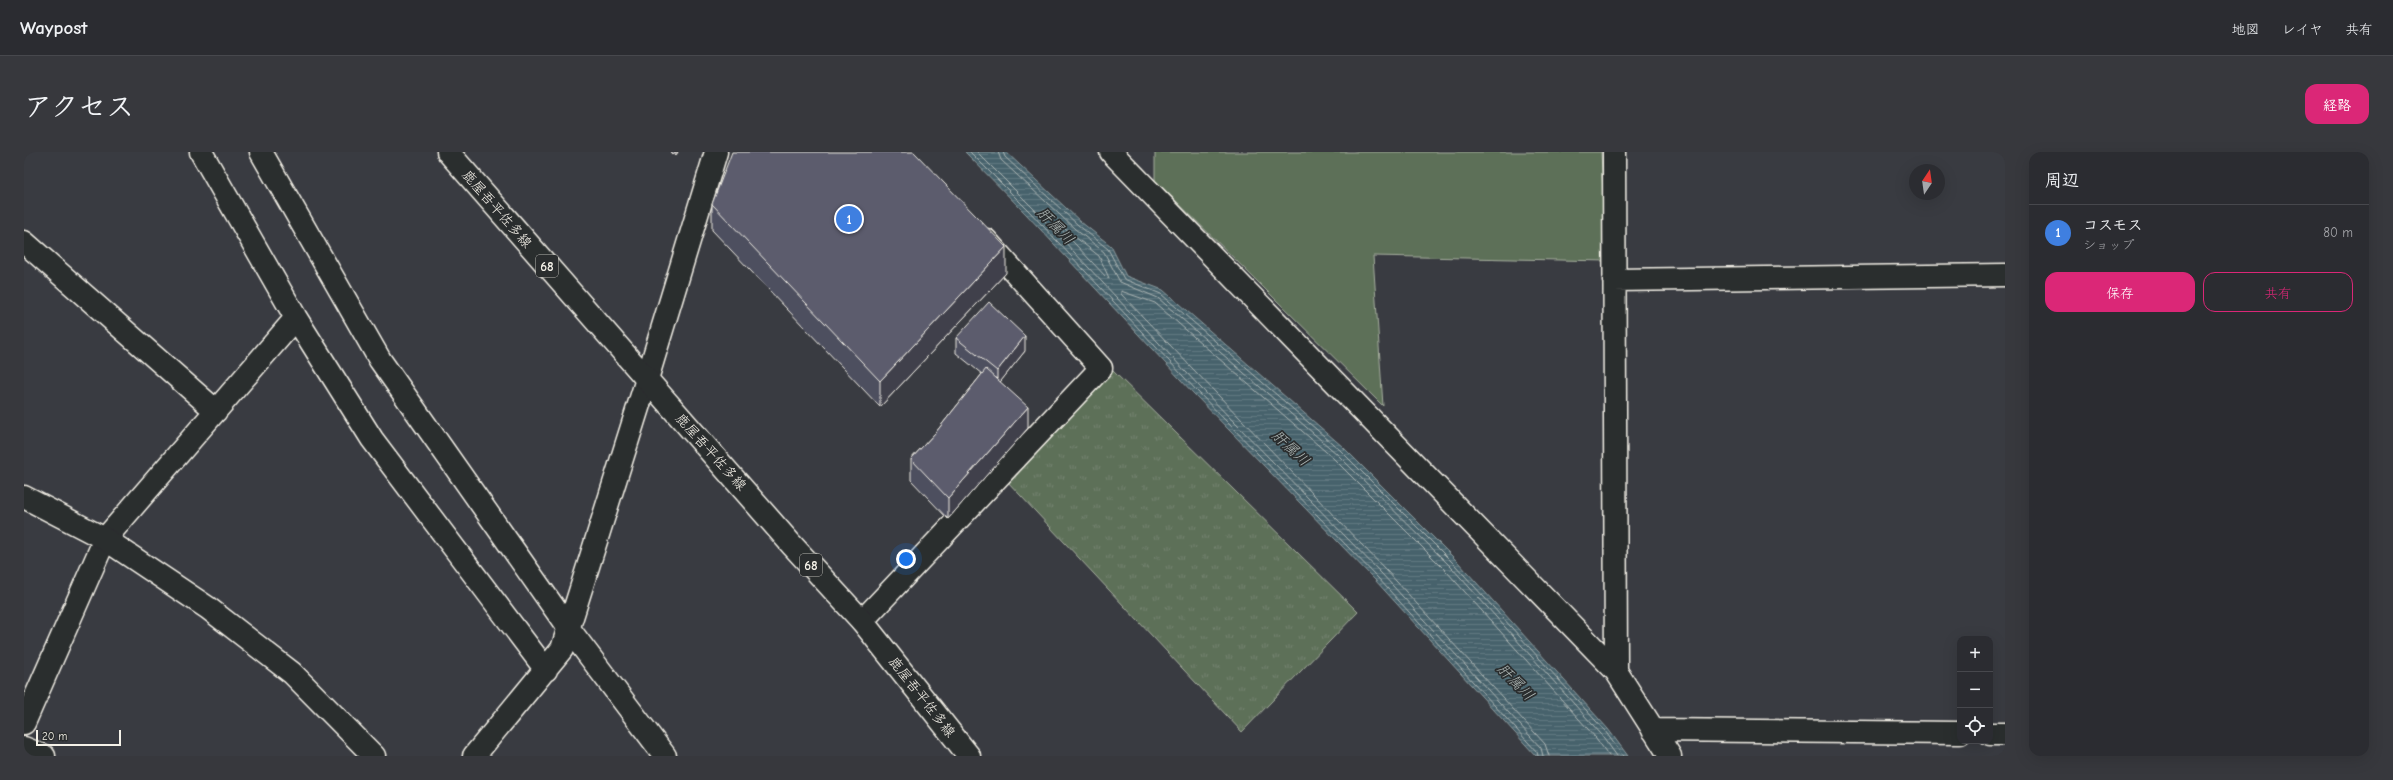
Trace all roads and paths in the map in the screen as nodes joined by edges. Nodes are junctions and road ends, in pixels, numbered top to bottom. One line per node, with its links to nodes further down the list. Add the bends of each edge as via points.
1 (201, 152): 11 (street)
2 (261, 152): 17 (street, via 380,360)
3 (448, 152): 12 (street, 鹿屋吾平佐多線 / 68)
4 (716, 152): 12 (street)
5 (1111, 152): 19 (street)
6 (1614, 152): 10 (street)
7 (974, 228): 16 (street, via 1101,368)
8 (24, 242): 13 (street)
9 (2005, 275): 10 (street)
10 (1614, 280): 19 (street)
11 (296, 318): 13 (street); 18 (street, via 372,439)
12 (647, 379): 16 (street, 鹿屋吾平佐多線 / 68); 17 (street)
13 (216, 411): 15 (street)
14 (24, 497): 15 (street)
15 (104, 540): 20 (street); 27 (street, via 208,608 292,673)
16 (862, 621): 30 (street, 鹿屋吾平佐多線 / 68)
17 (569, 629): 18 (street, via 562,649); 29 (street)
18 (546, 670): 28 (street)
19 (1616, 672): 21 (street)
20 (24, 723)
21 (1653, 730): 22 (street); 31 (street)
22 (1957, 733)
23 (1993, 734): 24 (street)
24 (2005, 734)
25 (24, 748): 26 (street)
26 (44, 756)
27 (374, 756)
28 (474, 756)
29 (665, 756)
30 (969, 756)
31 (1670, 756)

